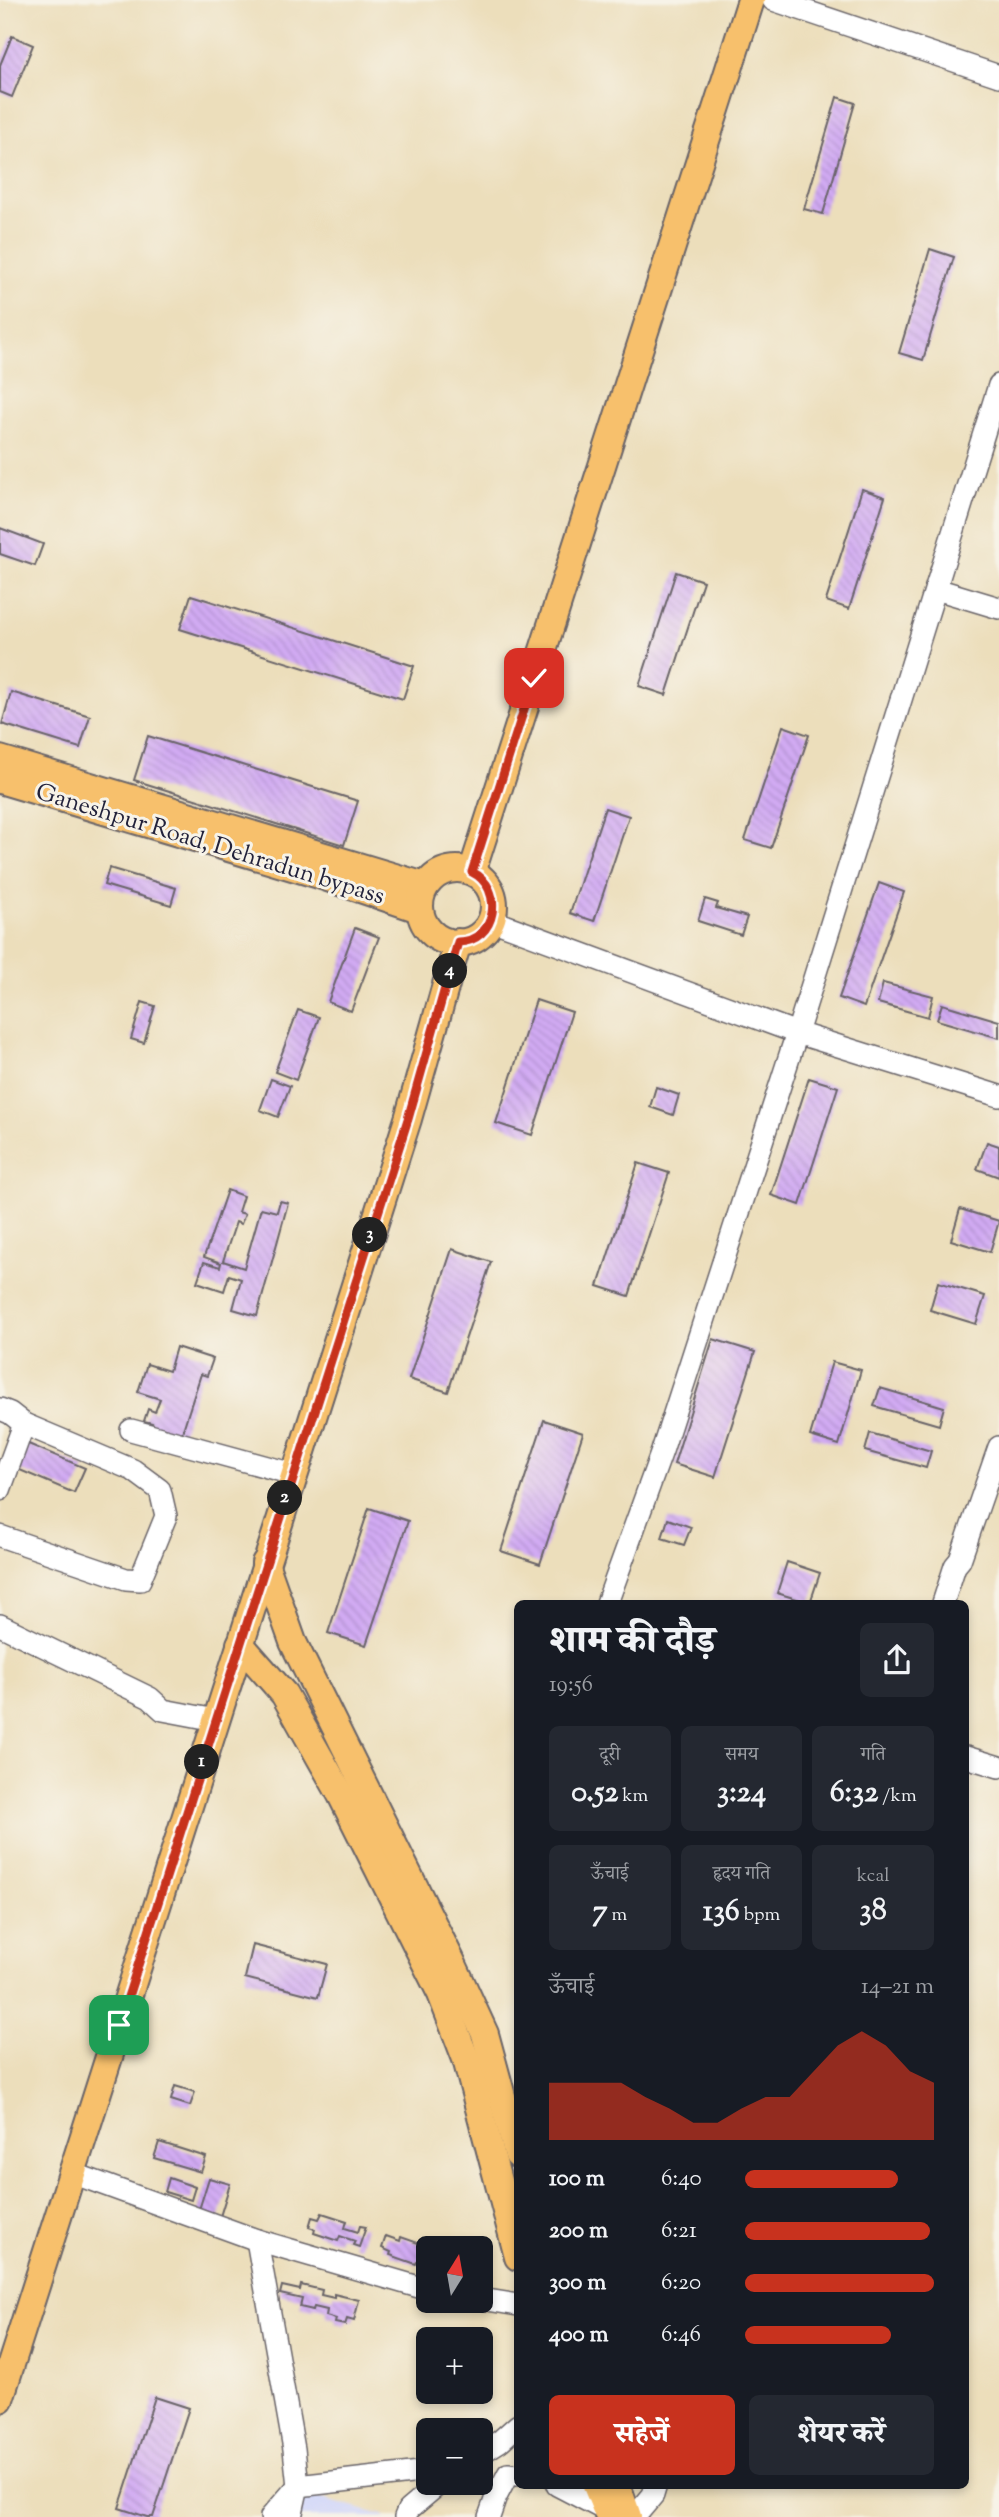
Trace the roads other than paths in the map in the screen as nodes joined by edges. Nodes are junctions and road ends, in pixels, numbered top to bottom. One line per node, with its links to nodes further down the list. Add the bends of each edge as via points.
1 (751, 0): 9 (main road)
2 (773, 0): 3 (street)
3 (999, 76)
4 (999, 385): 5 (street)
5 (936, 589): 6 (street); 13 (street)
6 (999, 608)
7 (0, 759): 10 (main road)
8 (0, 780): 10 (main road, Ganeshpur Road, Dehradun bypass, via 316,874)
9 (472, 872): 10 (main road, via 443,871 433,877); 11 (main road, via 492,895)
10 (422, 897): 12 (main road, via 422,920 429,930 438,938)
11 (491, 920): 12 (main road, via 475,938); 13 (street)
12 (458, 942): 19 (main road, via 408,1119)
13 (797, 1033): 14 (street); 23 (street, via 662,1451)
14 (999, 1096)
15 (0, 1409): 16 (street)
16 (24, 1424): 20 (street); 21 (street, via 133,1470 160,1490 166,1516 140,1580)
17 (131, 1430): 19 (street)
18 (999, 1447): 24 (street)
19 (293, 1474): 22 (main road)
20 (0, 1490)
21 (0, 1536)
22 (265, 1563): 26 (main road); 30 (main road, via 293,1642 485,2034)
23 (608, 1600)
24 (944, 1600)
25 (0, 1625): 27 (street, via 149,1698 163,1710)
26 (240, 1644): 27 (main road); 33 (main road, via 284,1694 341,1795 441,1994 466,2059)
27 (216, 1720): 31 (main road)
28 (969, 1758): 29 (street)
29 (999, 1767)
30 (514, 2140)
31 (72, 2173): 32 (street); 37 (main road)
32 (257, 2240): 34 (street); 44 (street)
33 (514, 2242)
34 (416, 2286)
35 (494, 2302): 36 (street)
36 (514, 2304)
37 (0, 2399)
38 (514, 2429): 39 (street)
39 (500, 2441): 40 (street); 41 (street)
40 (493, 2445)
41 (514, 2466)
42 (416, 2472): 44 (street)
43 (514, 2473): 54 (street, via 508,2474)
44 (298, 2486): 51 (street); 52 (street)
45 (565, 2489): 50 (street)
46 (599, 2489): 50 (main road)
47 (617, 2489): 50 (main road)
48 (655, 2489): 50 (street, via 638,2514)
49 (425, 2495): 53 (street)
50 (617, 2514)
51 (271, 2517)
52 (291, 2517)
53 (405, 2517)
54 (489, 2517)

